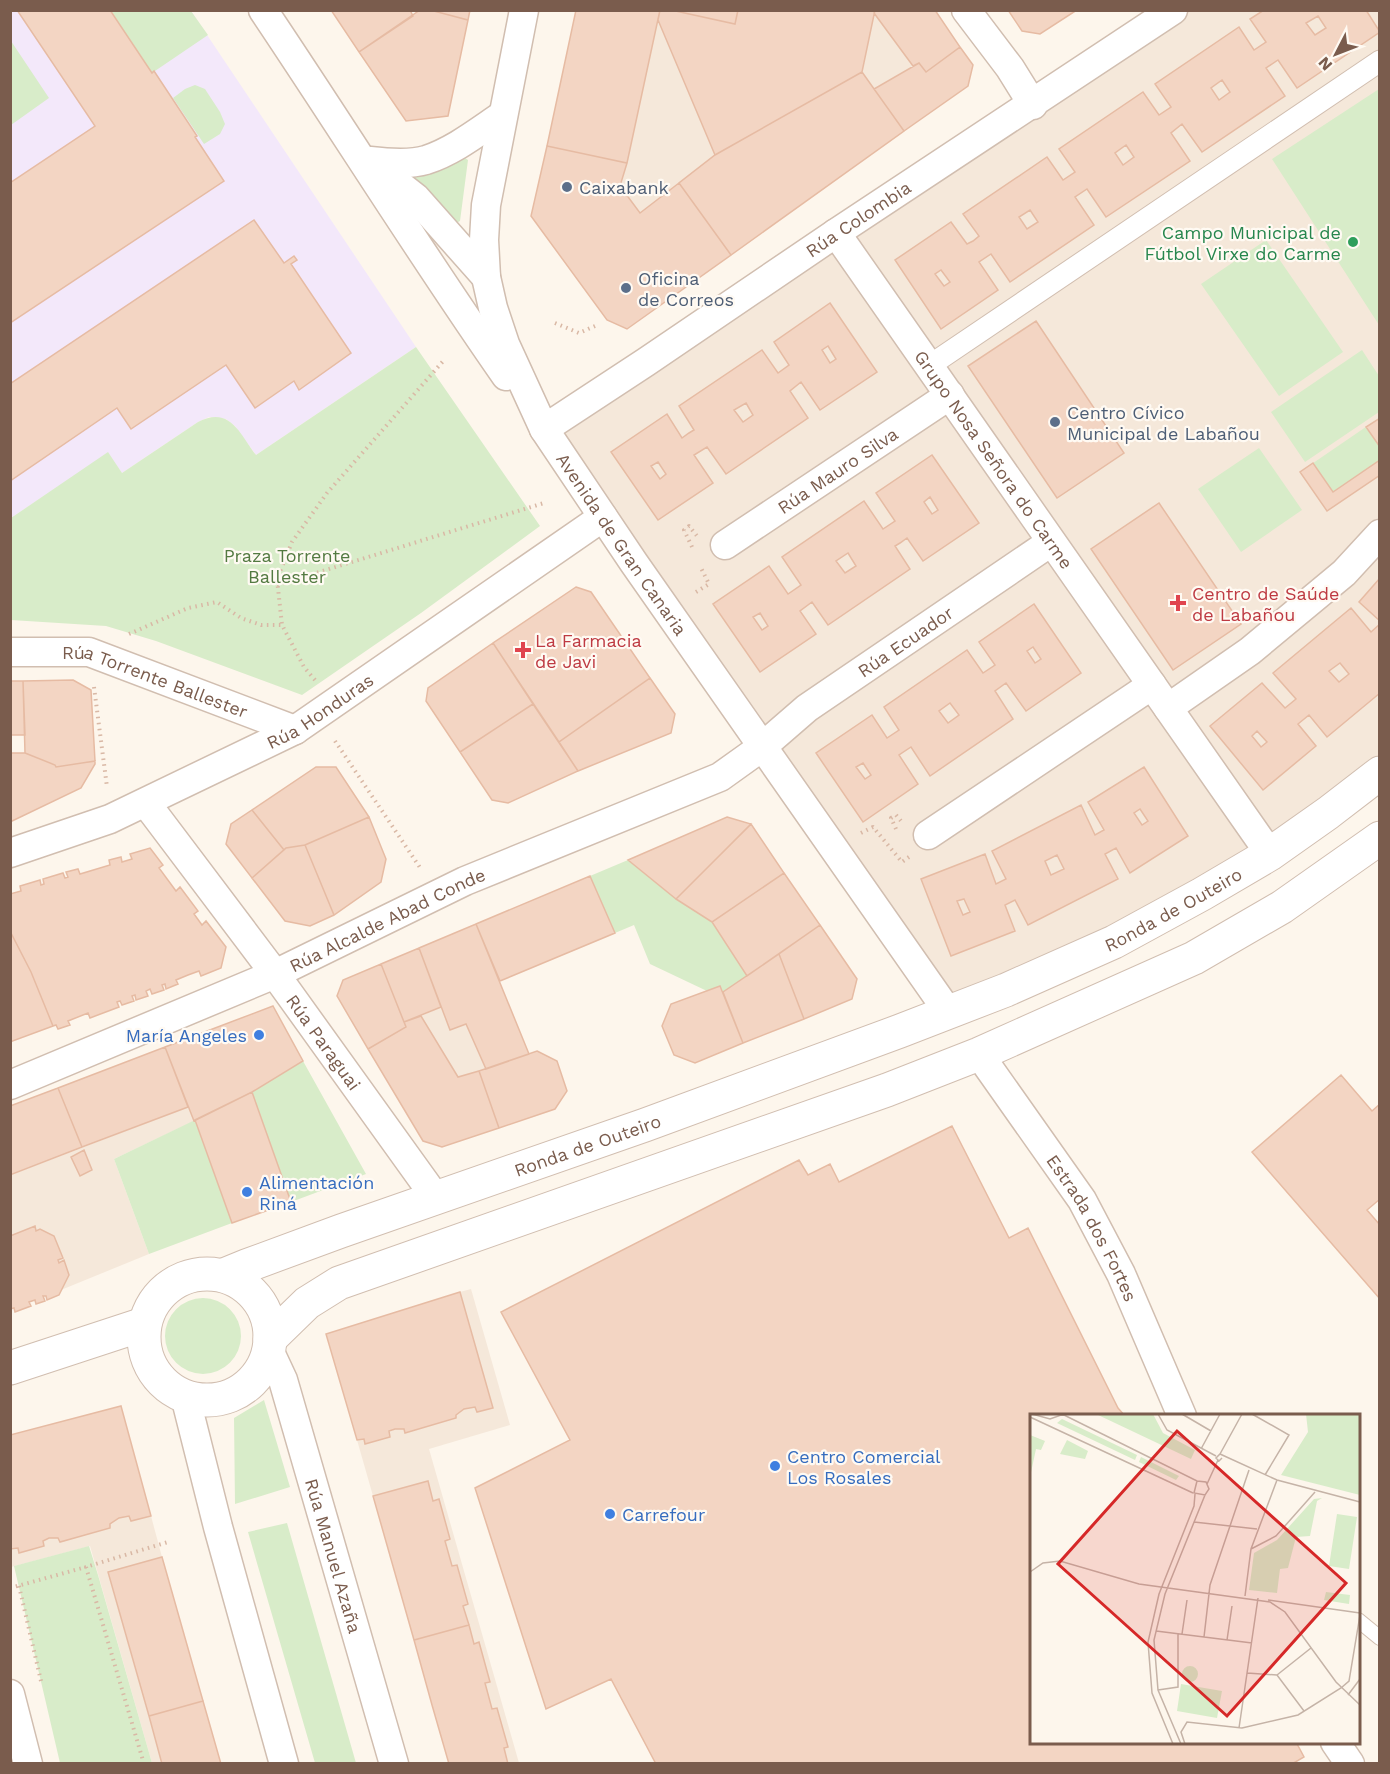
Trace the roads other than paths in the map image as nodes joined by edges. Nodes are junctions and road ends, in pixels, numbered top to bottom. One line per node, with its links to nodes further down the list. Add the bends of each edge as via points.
1 (263, 10): 8 (street)
2 (524, 10): 7 (street, Avenida de Gran Canaria)
3 (966, 10): 6 (street)
4 (1173, 10): 6 (street, Rúa Colombia)
5 (1380, 61): 12 (street)
6 (1033, 105): 10 (street, Rúa Colombia)
7 (503, 115): 8 (street, via 453,148 424,160 394,163); 11 (street, Avenida de Gran Canaria, via 486,205)
8 (363, 156): 9 (street); 11 (street, via 416,198)
9 (402, 222): 11 (street, via 433,250); 14 (street)
10 (836, 233): 12 (street, Grupo Nosa Señora do Carme); 14 (street, Rúa Colombia)
11 (486, 277): 14 (street, Avenida de Gran Canaria, via 505,344)
12 (929, 366): 13 (street, Grupo Nosa Señora do Carme)
13 (950, 395): 17 (street, Grupo Nosa Señora do Carme); 18 (street, Rúa Mauro Silva)
14 (544, 429): 15 (street, Avenida de Gran Canaria)
15 (603, 517): 21 (street, Rúa Honduras); 22 (street, Avenida de Gran Canaria)
16 (1380, 534): 20 (street, via 1344,573 1250,651)
17 (1051, 542): 20 (street, Grupo Nosa Señora do Carme); 22 (street, Rúa Ecuador, via 807,708)
18 (725, 545)
19 (10, 652): 21 (street, Rúa Torrente Ballester, via 89,652)
20 (1160, 697): 25 (street); 28 (street, Grupo Nosa Señora do Carme)
21 (315, 716): 24 (street, Rúa Honduras)
22 (762, 747): 29 (street, Rúa Alcalde Abad Conde, via 720,777 465,881); 30 (street, Avenida de Gran Canaria)
23 (1380, 773): 28 (street, Ronda de Outeiro)
24 (146, 802): 27 (street, Rúa Honduras, via 110,819); 29 (street, Rúa Paraguai)
25 (928, 836)
26 (1380, 838): 31 (street, via 1282,907 1194,958)
27 (10, 853)
28 (1270, 854): 30 (street, Ronda de Outeiro, via 1114,942)
29 (275, 974): 32 (street, Rúa Alcalde Abad Conde); 33 (street, Rúa Paraguai)
30 (949, 1013): 31 (street); 33 (street, Ronda de Outeiro)
31 (979, 1054): 36 (street, via 887,1090 339,1282 307,1303); 37 (street, Estrada dos Fortes, via 1082,1200)
32 (10, 1084)
33 (436, 1198): 34 (street, Ronda de Outeiro)
34 (224, 1275): 35 (street, Ronda de Outeiro, via 203,1273 182,1278 165,1289); 36 (street, via 242,1284 257,1299 267,1318)
35 (144, 1324): 38 (street); 39 (street, via 144,1342 152,1368 169,1388)
36 (269, 1344): 39 (street, via 257,1374 238,1392 203,1400); 48 (street, Rúa Manuel Azaña, via 283,1380)
37 (1155, 1351): 40 (street, Estrada dos Fortes); 41 (lane)
38 (10, 1368)
39 (185, 1396): 47 (street)
40 (1181, 1414)
41 (1195, 1414)
42 (1360, 1621): 43 (lane)
43 (1380, 1638)
44 (10, 1694): 46 (street)
45 (1336, 1744): 49 (street)
46 (28, 1764)
47 (284, 1764)
48 (394, 1764)
49 (1350, 1764)

